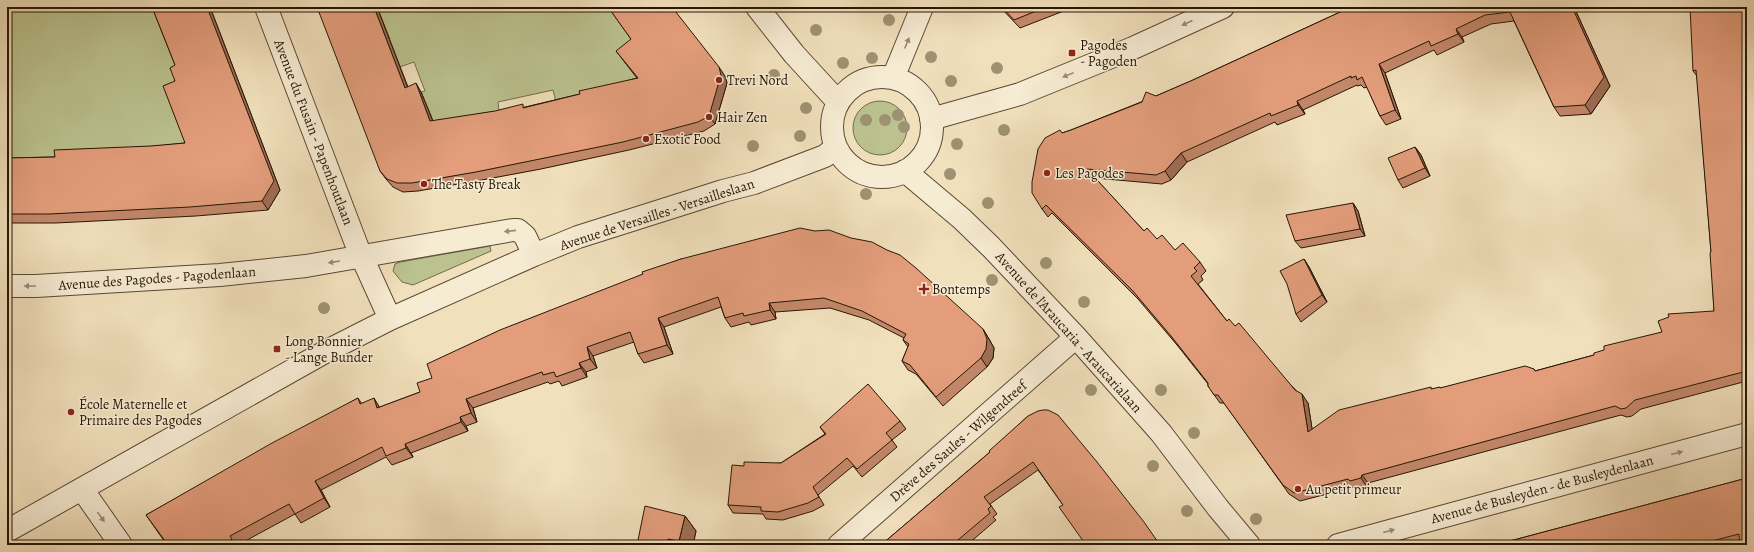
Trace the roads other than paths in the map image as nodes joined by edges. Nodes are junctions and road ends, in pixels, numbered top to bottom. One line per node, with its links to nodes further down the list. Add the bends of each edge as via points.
1 (266, 7): 11 (street, Avenue du Fusain - Papenhoutlaan)
2 (757, 7): 6 (street, via 794,54)
3 (922, 7): 5 (street, one-way to 3)
4 (1223, 7): 7 (street, one-way to 7, via 1045,85)
5 (893, 78): 6 (street, via 880,77 856,84); 7 (street, via 904,82 922,97)
6 (838, 102): 8 (street, via 832,124 832,136)
7 (931, 119): 9 (street, via 932,132 929,143 915,164)
8 (836, 147): 9 (street, via 850,166 871,176 883,177); 10 (street, Avenue de Versailles - Versailleslaan, via 825,156 754,183 599,230)
9 (905, 171): 14 (street, Avenue de l'Araucaria - Araucarialaan, via 991,247)
10 (534, 255): 11 (street, one-way to 11, via 525,236 518,230 513,230); 13 (street, Avenue de Versailles - Versailleslaan)
11 (362, 257): 12 (street, Avenue des Pagodes - Pagodenlaan, one-way to 12, via 220,275); 13 (street, Avenue du Fusain - Papenhoutlaan)
12 (7, 286)
13 (390, 319): 16 (street, Avenue de Versailles - Versailleslaan, via 352,337)
14 (1076, 337): 17 (street, Avenue de l'Araucaria - Araucarialaan, via 1161,433); 21 (street, Drève des Saules - Wilgendreef)
15 (1747, 434): 23 (street, Avenue de Busleyden - de Busleydenlaan, one-way to 15)
16 (82, 489): 18 (street); 20 (street, one-way to 20)
17 (1218, 508): 19 (street, Avenue de l'Araucaria - Araucarialaan, via 1219,521); 22 (street, Avenue de l'Araucaria - Araucarialaan)
18 (7, 531)
19 (1230, 542)
20 (121, 545)
21 (839, 545)
22 (1249, 545)
23 (1338, 545)

